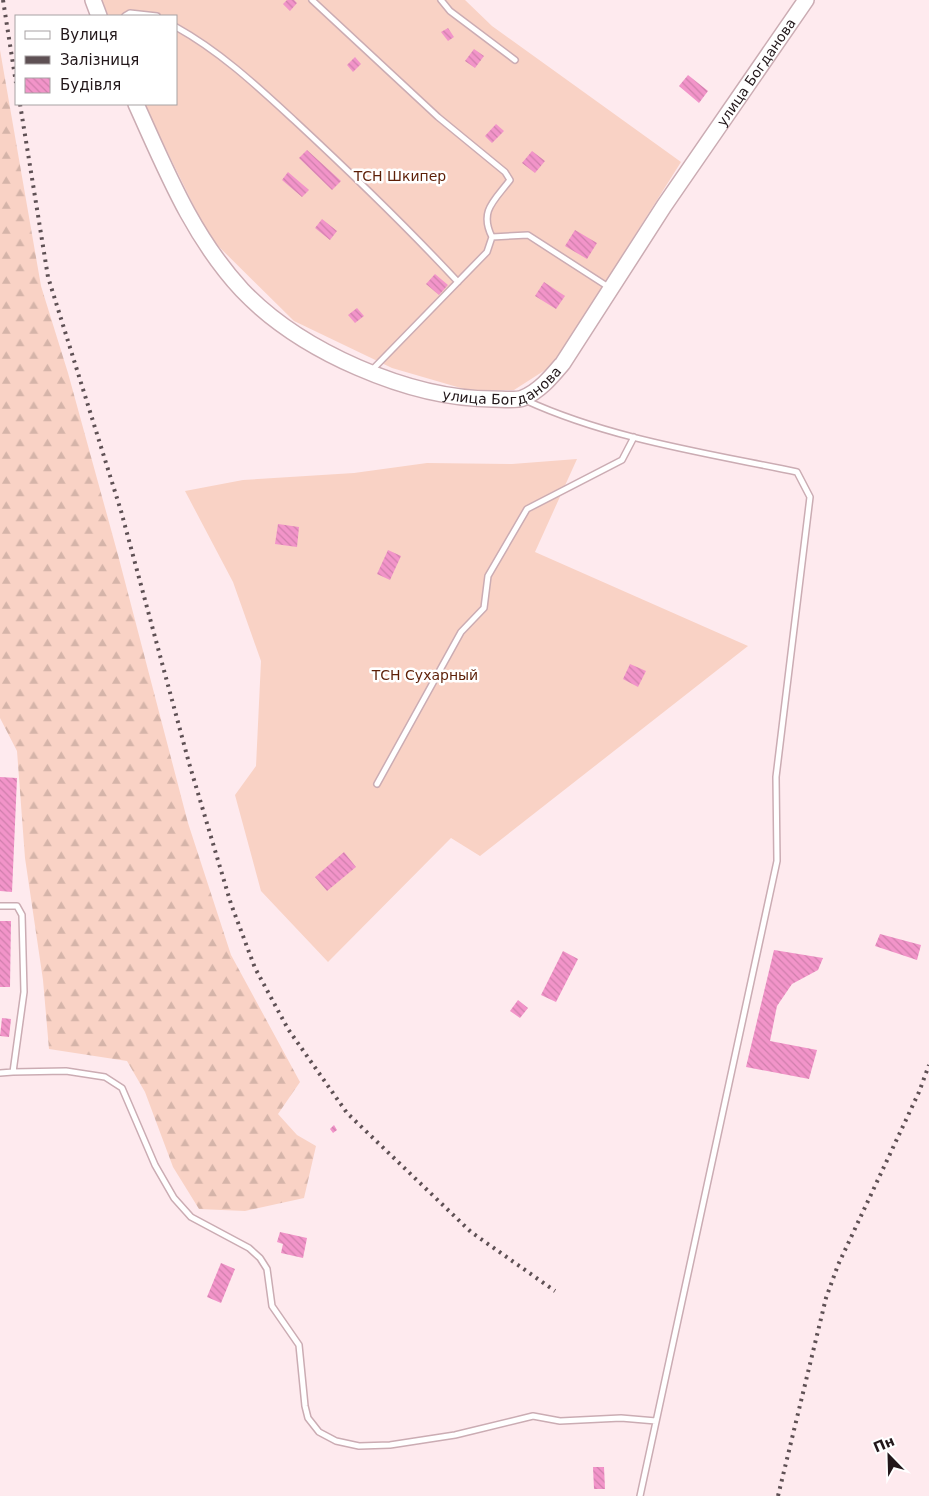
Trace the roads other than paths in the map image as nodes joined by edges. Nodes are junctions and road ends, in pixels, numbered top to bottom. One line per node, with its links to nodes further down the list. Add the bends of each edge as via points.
1 (93, 0): 5 (main road)
2 (312, 0): 11 (lane, via 438,117 506,172 510,180 488,209 486,224)
3 (441, 0): 9 (lane, via 450,11)
4 (806, 0): 13 (main road, улица Богданова)
5 (99, 15)
6 (127, 15): 7 (lane)
7 (148, 15)
8 (178, 28): 12 (lane, via 244,74 363,184)
9 (515, 60)
10 (136, 105): 14 (main road, улица Богданова, via 202,240 242,289 268,316 301,338)
11 (492, 237): 12 (lane, via 487,252); 13 (lane, via 528,235)
12 (458, 282): 14 (lane)
13 (611, 288): 15 (main road, улица Богданова, via 563,363 546,383)
14 (371, 372): 15 (main road, улица Богданова, via 417,388 468,399)
15 (522, 398): 16 (lane, via 560,416)
16 (634, 437): 17 (lane, via 622,460 527,508 488,576 484,608 461,632); 21 (lane, via 797,472 810,497 776,777 777,861)
17 (377, 784)
18 (0, 906): 19 (lane, via 17,906 22,915 24,992)
19 (13, 1072): 20 (lane); 21 (lane, via 66,1071 105,1077 122,1088 155,1165 174,1198 191,1217 249,1248 267,1269 272,1306 300,1345 305,1406 308,1418 319,1432 336,1441 359,1446 390,1445 455,1435 533,1416 560,1420)
20 (0, 1073)
21 (656, 1420): 22 (lane)
22 (640, 1496)

